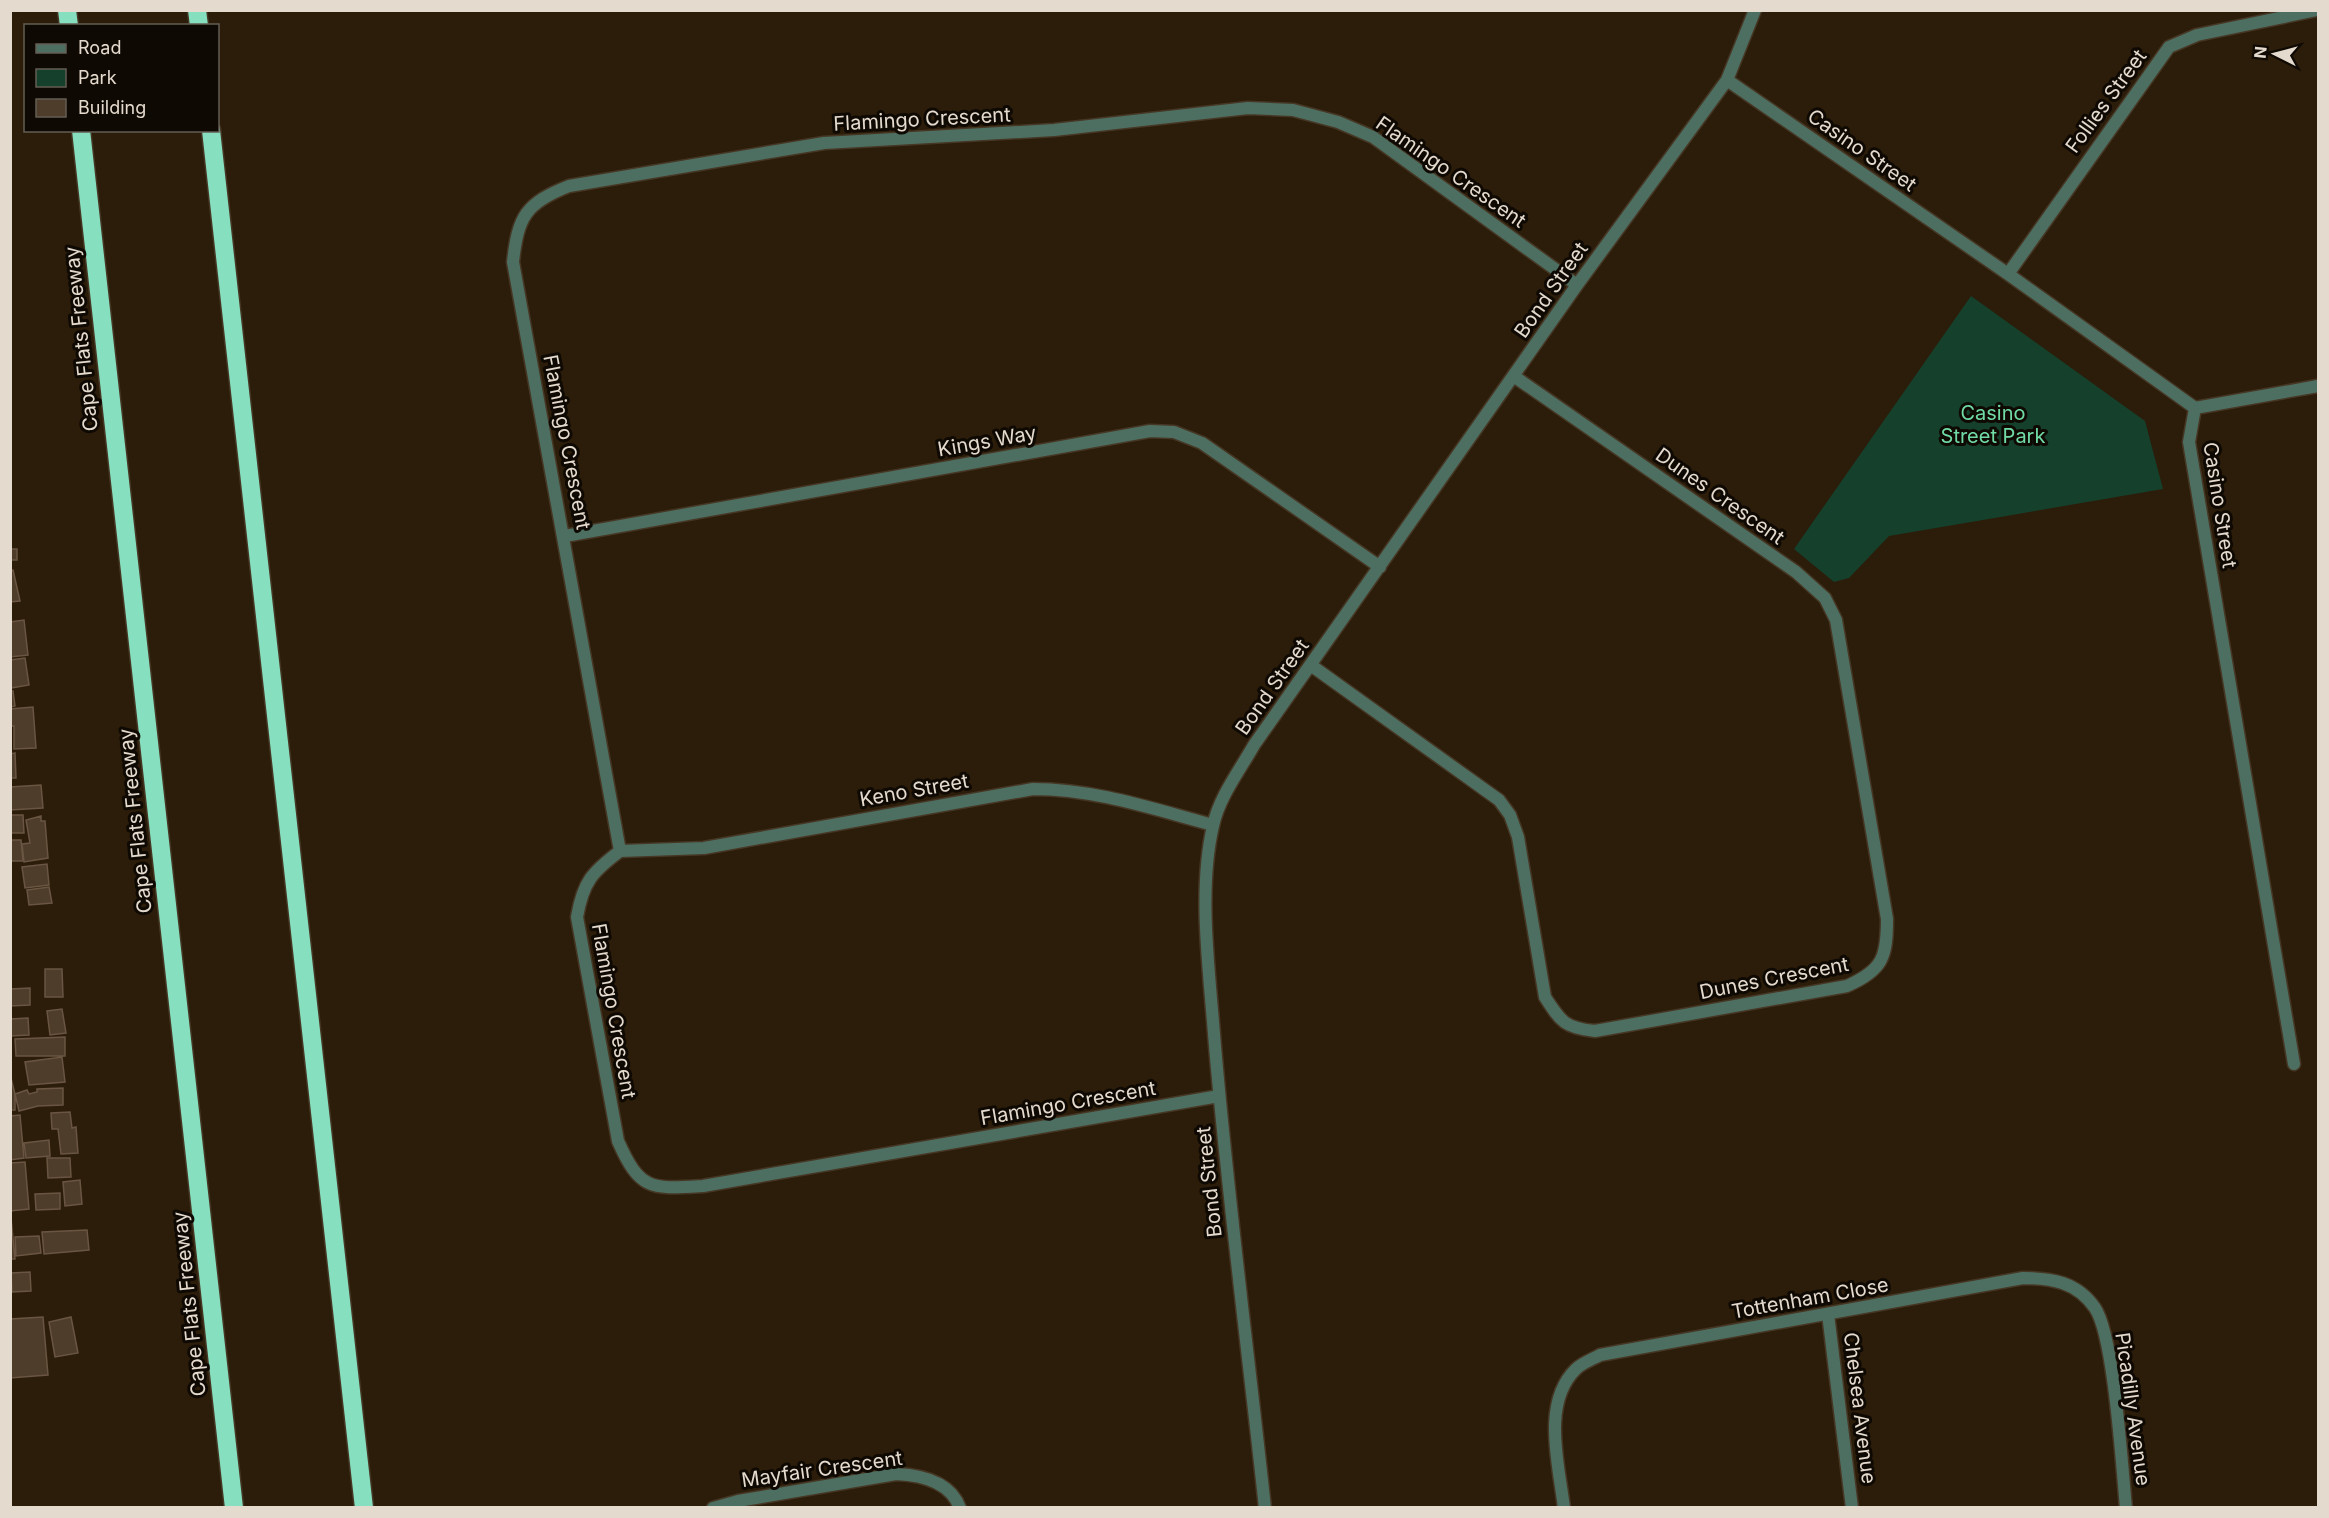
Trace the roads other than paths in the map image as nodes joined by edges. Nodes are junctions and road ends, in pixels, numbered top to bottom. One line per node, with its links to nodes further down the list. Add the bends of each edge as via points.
1 (1755, 10): 3 (street, Bond Street)
2 (2317, 10): 6 (street, Follies Street, via 2197,35 2169,47)
3 (1727, 80): 6 (street, Casino Street); 7 (street, Bond Street)
4 (81, 132): 20 (highway, Cape Flats Freeway)
5 (211, 132): 21 (highway)
6 (2008, 274): 10 (street, Casino Street)
7 (1577, 285): 8 (street, Bond Street); 11 (street, Flamingo Crescent, via 1373,137 1338,122 1293,110 1248,108 1054,130 824,143 569,186 544,196 525,211 513,262)
8 (1515, 377): 12 (street, Bond Street); 13 (street, Dunes Crescent, via 1796,572 1825,598 1836,620 1887,919 1887,942 1881,963 1869,977 1847,987 1595,1031 1574,1029 1559,1019 1545,997 1518,837 1510,815 1499,800)
9 (2319, 386): 10 (street)
10 (2195, 408): 16 (street, Casino Street, via 2188,442)
11 (565, 536): 12 (street, Kings Way, via 1150,431 1174,432 1202,443); 15 (street, Flamingo Crescent)
12 (1380, 567): 13 (street, Bond Street)
13 (1312, 666): 14 (street, Bond Street, via 1254,745)
14 (1213, 825): 15 (street, Keno Street, via 1094,793 1033,789 704,848); 17 (street, Bond Street, via 1207,879 1207,937)
15 (620, 851): 17 (street, Flamingo Crescent, via 594,870 581,893 577,917 618,1141 631,1169 648,1184 669,1188 703,1186)
16 (2294, 1064)
17 (1219, 1096): 24 (street, Bond Street)
18 (2076, 1289): 19 (street, Tottenham Close, via 2053,1278 2023,1278); 27 (street, Picadilly Avenue, via 2096,1309 2107,1341)
19 (1828, 1314): 25 (street, Tottenham Close, via 1600,1355 1576,1368 1562,1388 1555,1414); 26 (street, Chelsea Avenue)
20 (234, 1508)
21 (364, 1508)
22 (713, 1508): 23 (street, Mayfair Crescent, via 896,1474 921,1475 942,1485)
23 (960, 1508)
24 (1265, 1508)
25 (1564, 1508)
26 (1852, 1508)
27 (2126, 1508)

